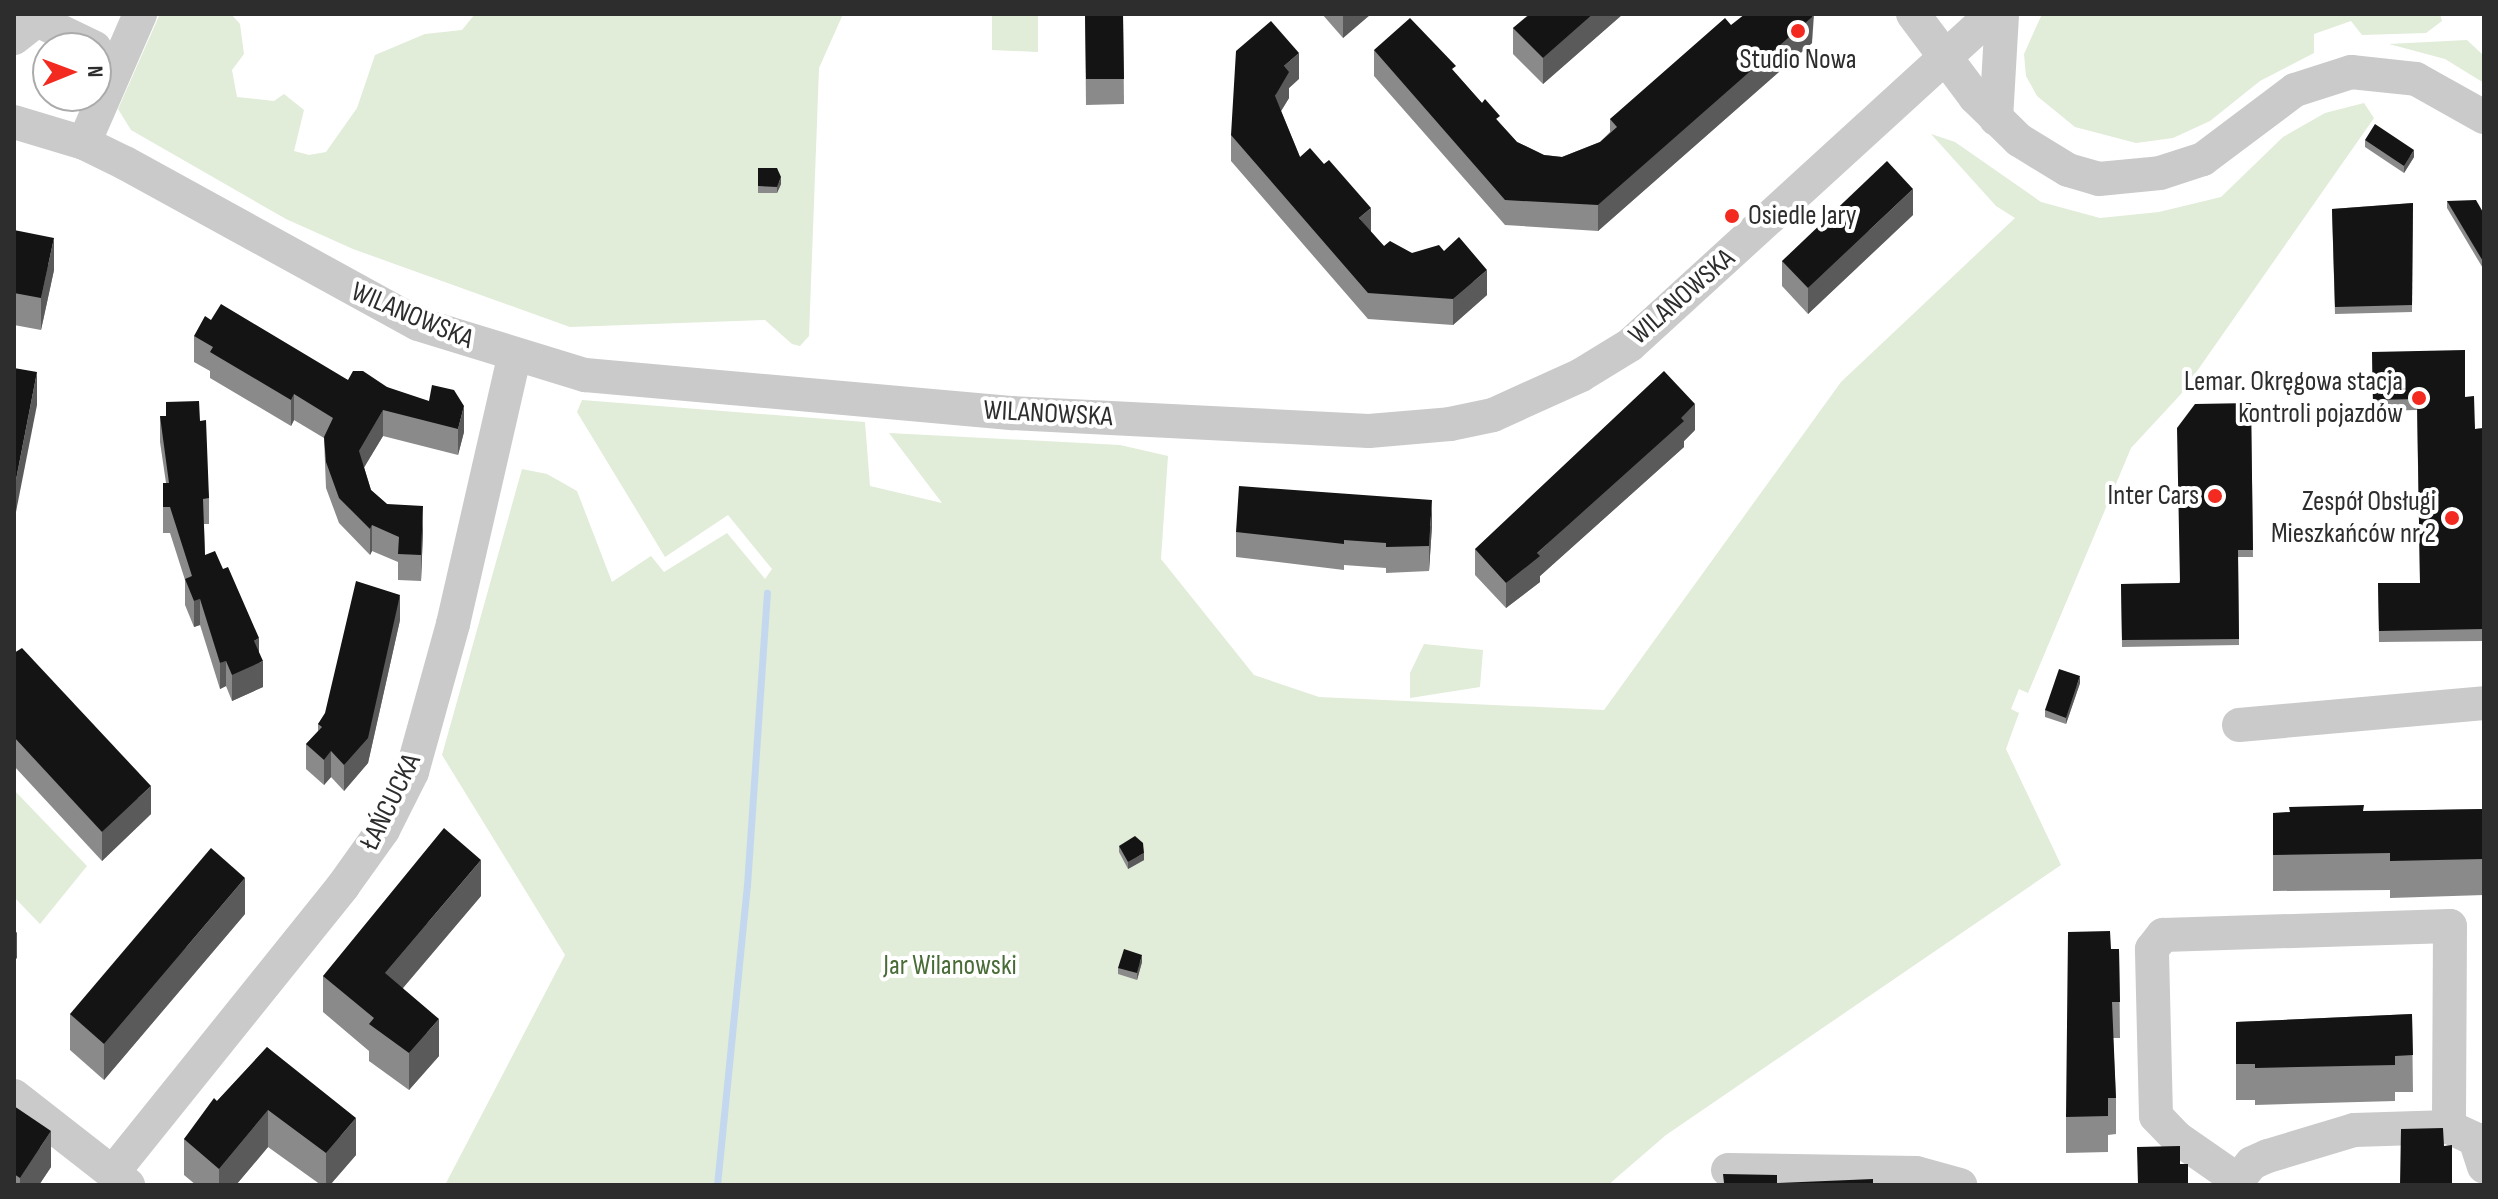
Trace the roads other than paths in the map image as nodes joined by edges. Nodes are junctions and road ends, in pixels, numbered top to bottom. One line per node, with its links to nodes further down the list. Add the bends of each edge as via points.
1 (140, 14): 7 (street)
2 (1913, 14): 8 (street)
3 (1993, 14): 8 (street, WILANOWSKA)
4 (2002, 14): 11 (street)
5 (30, 24): 6 (street)
6 (51, 32)
7 (112, 44)
8 (1946, 58): 11 (street); 14 (street, WILANOWSKA, via 1630,345 1569,381 1493,415 1450,424 1369,431 1013,413 667,386 585,375)
9 (91, 112): 13 (street)
10 (2484, 117): 11 (street, via 2416,79 2351,72 2295,90 2203,159 2160,173 2099,179 2040,155)
11 (1996, 119)
12 (14, 122): 13 (street, WILANOWSKA)
13 (84, 143): 14 (street, WILANOWSKA, via 374,304)
14 (514, 357): 21 (street, ŁAŃCUCKA, via 453,624 412,772 383,830 343,886)
15 (2484, 703): 16 (street)
16 (2239, 725)
17 (14, 1096): 21 (street)
18 (2449, 1127): 19 (street, via 2475,1139); 22 (street, via 2328,1134 2252,1163); 22 (street, via 2450,926 2163,935 2152,949 2156,1116)
19 (2484, 1167)
20 (1728, 1170): 23 (street, via 1916,1173)
21 (121, 1178)
22 (2235, 1182)
23 (1960, 1185)

